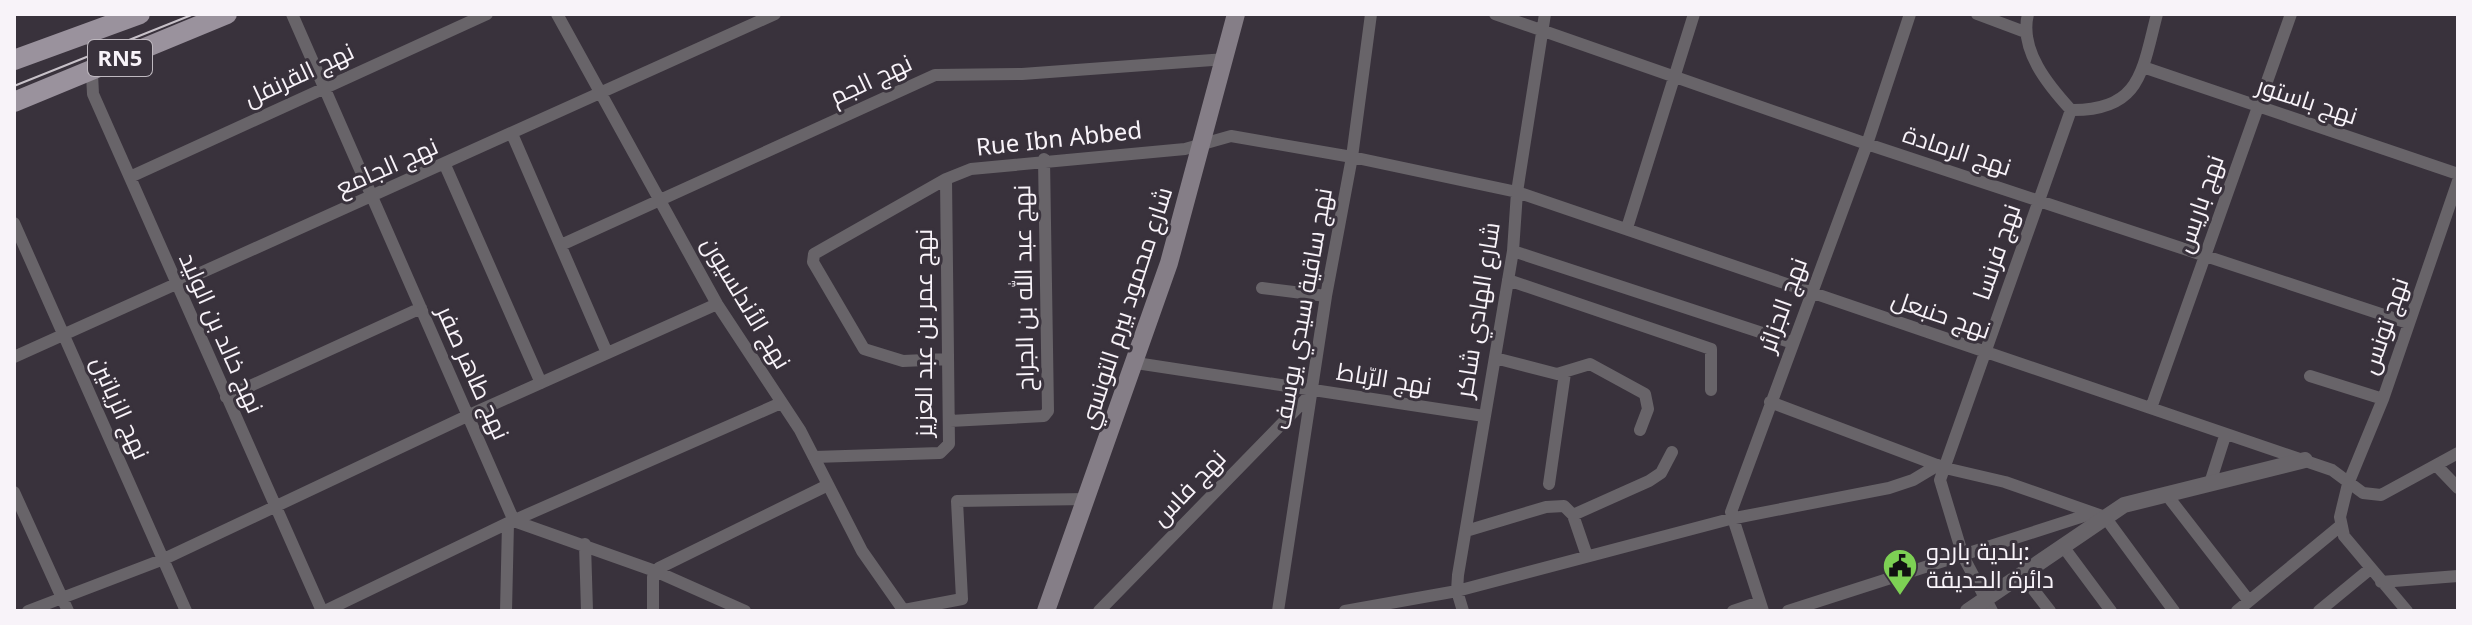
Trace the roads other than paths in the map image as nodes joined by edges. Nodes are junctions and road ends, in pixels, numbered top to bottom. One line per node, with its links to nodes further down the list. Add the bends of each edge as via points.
1 (140, 14): 19 (main road, RN5)
2 (227, 14): 23 (main road, RN5)
3 (292, 14): 25 (street, نهج طاهر صفر)
4 (487, 14): 25 (street, نهج القرنفل)
5 (557, 14): 26 (street, نهج الأندلسيون)
6 (775, 14): 26 (street, نهج الجامع)
7 (1236, 14): 20 (main road, شارع محمود بيرم التونسي)
8 (1371, 14): 33 (street, نهج ساقية سيدي يوسف)
9 (1495, 14): 17 (street, نهج الرمادة)
10 (1545, 14): 17 (street, شارع الهادي شاكر)
11 (1694, 14): 24 (street)
12 (1910, 14): 32 (street, نهج الجزائر)
13 (1977, 14): 18 (street)
14 (2028, 14): 18 (street)
15 (2157, 14): 22 (street)
16 (2291, 14): 28 (street, نهج باريس)
17 (1542, 30): 24 (street, نهج الرمادة); 40 (street, شارع الهادي شاكر)
18 (2025, 32): 29 (street, via 2041,73)
19 (78, 36): 21 (main road, RN5); 23 (street, نهج خالد بن الوليد, via 96,45)
20 (1226, 59): 31 (main road, شارع محمود بيرم التونسي); 43 (street, نهج الجم, via 935,75)
21 (14, 60)
22 (2143, 67): 28 (street, نهج باستور); 29 (street, via 2127,97 2108,107)
23 (94, 70): 27 (main road, RN5); 37 (street, نهج خالد بن الوليد, via 93,94)
24 (1677, 78): 32 (street, نهج الرمادة); 45 (street)
25 (326, 86): 37 (street, نهج القرنفل); 41 (street, نهج طاهر صفر)
26 (602, 94): 30 (street, نهج الجامع); 43 (street, نهج الأندلسيون)
27 (14, 102)
28 (2257, 108): 36 (street, نهج باستور); 48 (street, نهج باريس)
29 (2071, 110): 42 (street, نهج فرنسا)
30 (512, 134): 35 (street, نهج الجامع); 46 (street)
31 (1202, 143): 33 (street, Rue Ibn Abbed, via 1231,136); 34 (street, Rue Ibn Abbed, via 1185,149); 64 (main road, شارع محمود بيرم التونسي)
32 (1867, 144): 42 (street, نهج الرمادة); 52 (street, نهج الجزائر)
33 (1352, 157): 40 (street, Rue Ibn Abbed); 53 (street, نهج ساقية سيدي يوسف)
34 (1044, 159): 38 (street, Rue Ibn Abbed, via 971,169); 77 (street, نهج عبد الله بن الجراح, via 1048,411 1044,416)
35 (445, 165): 41 (street, نهج الجامع); 67 (street)
36 (2458, 174)
37 (130, 177): 50 (street, نهج خالد بن الوليد)
38 (946, 179): 63 (street, نهج عمر بن عبد العزيز); 63 (street, Rue Ibn Abbed, via 816,251 813,262 864,349 903,361)
39 (2458, 181): 56 (street, نهج تونس)
40 (1517, 192): 45 (street, نهج حنبعل); 47 (street, شارع الهادي شاكر)
41 (373, 197): 50 (street, نهج الجامع); 55 (street, نهج طاهر صفر)
42 (2038, 201): 48 (street, نهج الرمادة); 60 (street, نهج فرنسا)
43 (661, 202): 46 (street, نهج الجم); 54 (street, نهج الأندلسيون)
44 (14, 223): 57 (street, نهج الزياتين)
45 (1627, 228): 52 (street, نهج حنبعل)
46 (561, 245): 59 (street)
47 (1513, 251): 49 (street, شارع الهادي شاكر); 58 (street)
48 (2205, 258): 56 (street, نهج الرمادة); 74 (street, نهج باريس)
49 (1508, 280): 62 (street, شارع الهادي شاكر); 68 (street, via 1711,349)
50 (177, 286): 57 (street, نهج الجامع); 70 (street, نهج خالد بن الوليد)
51 (1262, 288): 53 (street)
52 (1811, 293): 58 (street, نهج الجزائر); 60 (street, نهج حنبعل)
53 (1326, 296): 69 (street, نهج ساقية سيدي يوسف)
54 (717, 304): 59 (street); 73 (street, نهج الأندلسيون)
55 (421, 308): 70 (street); 75 (street, نهج طاهر صفر)
56 (2408, 323): 71 (street, نهج تونس)
57 (64, 336): 61 (street, نهج الجامع); 105 (street, نهج الزياتين)
58 (1793, 343): 72 (street, نهج الجزائر)
59 (607, 353): 67 (street)
60 (1985, 353): 74 (street, نهج حنبعل); 85 (street, نهج فرنسا)
61 (14, 357)
62 (1495, 358): 65 (street); 76 (street, شارع الهادي شاكر)
63 (948, 359): 77 (street, نهج عمر بن عبد العزيز)
64 (1136, 363): 69 (street, نهج الرّباط); 93 (main road, شارع محمود بيرم التونسي)
65 (1565, 373): 78 (street, via 1590,364 1640,390 1649,401); 87 (street)
66 (2310, 376): 71 (street)
67 (541, 383): 75 (street)
68 (1711, 390)
69 (1311, 392): 76 (street, نهج الرّباط); 126 (street, نهج فاس); 127 (street, نهج ساقية سيدي يوسف)
70 (226, 397): 94 (street, نهج خالد بن الوليد)
71 (2383, 399): 88 (street, نهج تونس)
72 (1770, 402): 85 (street); 97 (street, نهج الجزائر)
73 (781, 403): 82 (street, نهج الأندلسيون); 98 (street)
74 (2151, 408): 79 (street, نهج حنبعل)
75 (467, 416): 94 (street); 98 (street, نهج طاهر صفر)
76 (1484, 416): 100 (street, شارع الهادي شاكر)
77 (950, 421): 82 (street, نهج عمر بن عبد العزيز, via 949,444 940,453)
78 (1640, 430)
79 (2225, 436): 83 (street, نهج حنبعل); 86 (street)
80 (1672, 452): 95 (street, via 1661,473 1649,481)
81 (2458, 453): 84 (street, نهج حنبعل)
82 (814, 457): 89 (street, نهج الأندلسيون)
83 (2305, 460): 86 (street); 88 (street, نهج حنبعل, via 2332,470)
84 (2436, 465): 88 (street, نهج حنبعل, via 2381,495); 90 (street)
85 (1941, 467): 96 (street, via 2005,482); 97 (street, via 1889,488); 104 (street, via 1941,488)
86 (2210, 483): 92 (street)
87 (1549, 484)
88 (2348, 484): 99 (street, نهج تونس)
89 (828, 485): 107 (street); 124 (street, نهج الأندلسيون, via 862,551)
90 (2458, 488)
91 (14, 492): 112 (street)
92 (2166, 494): 96 (street); 113 (street)
93 (1088, 499): 124 (street, via 957,501 963,598); 125 (main road, شارع محمود بيرم التونسي)
94 (274, 506): 105 (street); 119 (street, نهج خالد بن الوليد)
95 (1573, 515): 100 (street, via 1570,508 1555,505); 103 (street)
96 (2099, 515): 102 (street); 104 (street); 135 (street)
97 (1730, 519): 103 (street); 115 (street)
98 (511, 522): 101 (street); 119 (street); 120 (street)
99 (2339, 527): 106 (street); 113 (street)
100 (1466, 531): 111 (street, شارع الهادي شاكر)
101 (585, 544): 107 (street); 121 (street)
102 (2062, 545): 108 (street); 134 (street)
103 (1587, 556): 111 (street)
104 (1963, 556): 114 (street); 131 (street)
105 (164, 559): 112 (street); 118 (street, نهج الزياتين)
106 (2370, 569): 110 (street); 137 (street)
107 (655, 571): 122 (street); 123 (street)
108 (2022, 575): 114 (street); 133 (street)
109 (2458, 576): 110 (street)
110 (2381, 582): 138 (street)
111 (1457, 591): 128 (street); 129 (street, شارع الهادي شاكر)
112 (62, 596): 116 (street); 117 (street)
113 (2249, 601): 136 (street)
114 (1988, 606): 132 (street)
115 (1760, 607): 130 (street)
116 (28, 611)
117 (68, 611)
118 (186, 611)
119 (324, 611)
120 (506, 611)
121 (587, 611)
122 (653, 611)
123 (745, 611)
124 (904, 611)
125 (1046, 611)
126 (1099, 611)
127 (1278, 611)
128 (1345, 611)
129 (1463, 611)
130 (1733, 611)
131 (1788, 611)
132 (1968, 611)
133 (2050, 611)
134 (2111, 611)
135 (2174, 611)
136 (2237, 611)
137 (2319, 611)
138 (2407, 611)

